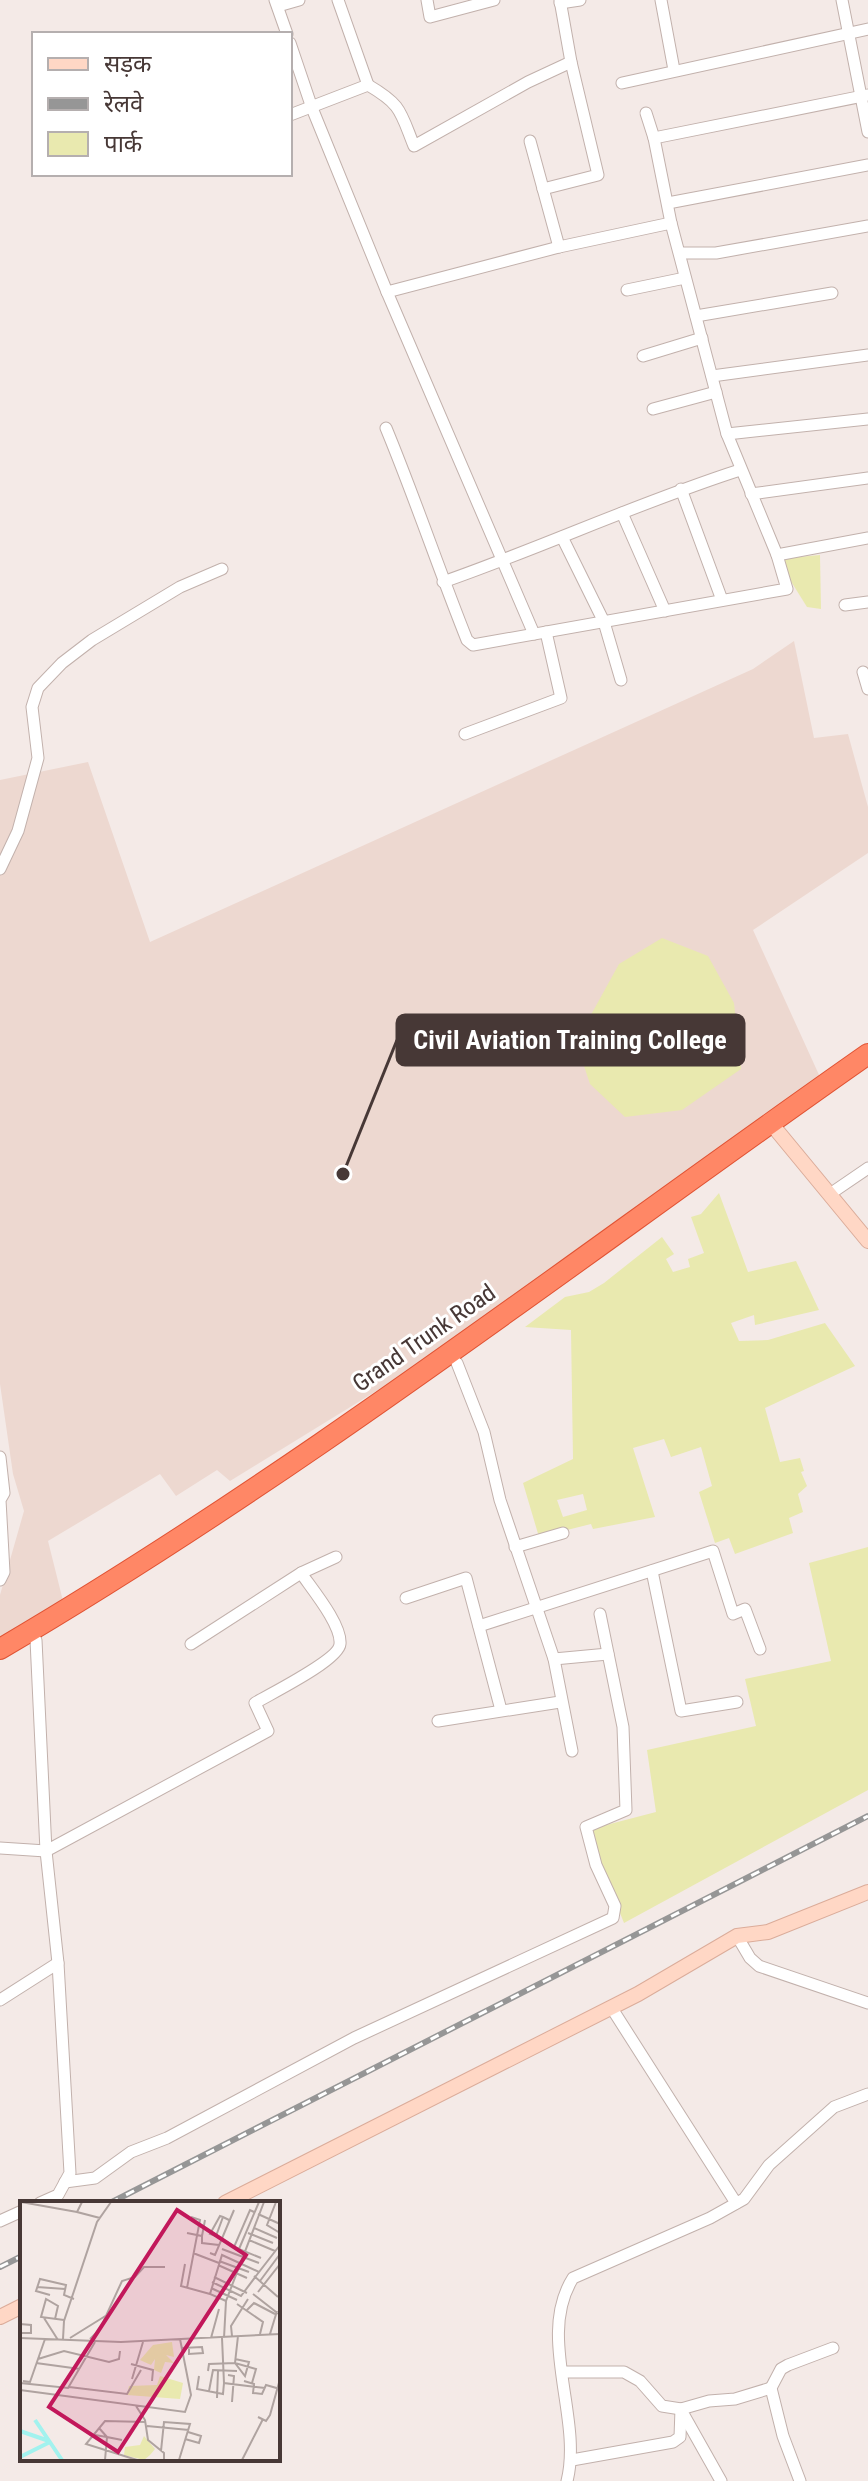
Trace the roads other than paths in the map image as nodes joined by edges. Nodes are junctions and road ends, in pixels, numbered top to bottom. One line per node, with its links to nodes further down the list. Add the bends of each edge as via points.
1 (299, 0): 9 (street)
2 (338, 0): 17 (street)
3 (427, 0): 4 (street, via 430,17)
4 (494, 0)
5 (580, 0): 8 (street)
6 (661, 0): 15 (street)
7 (842, 0): 12 (street)
8 (560, 2): 14 (street)
9 (277, 3): 11 (street)
10 (868, 29): 12 (street)
11 (286, 32)
12 (847, 34): 15 (street); 18 (street)
13 (292, 49): 19 (street)
14 (571, 62): 17 (street, via 414,146 399,108); 26 (street, via 598,175)
15 (674, 70): 16 (street)
16 (622, 83)
17 (368, 85): 19 (street)
18 (863, 95): 22 (street); 23 (street)
19 (311, 107): 21 (street); 34 (street)
20 (646, 113): 23 (street)
21 (292, 114)
22 (868, 132)
23 (654, 138): 27 (street)
24 (530, 141): 26 (street)
25 (868, 165): 27 (street)
26 (543, 189): 30 (street)
27 (668, 203): 28 (street)
28 (671, 223): 30 (street); 31 (street)
29 (868, 226): 31 (street, via 716,253)
30 (559, 247): 34 (street)
31 (680, 253): 32 (street)
32 (685, 278): 33 (street); 36 (street)
33 (627, 290)
34 (387, 292): 54 (street)
35 (832, 293): 36 (street)
36 (696, 316): 37 (street)
37 (702, 338): 39 (street); 40 (street)
38 (868, 355): 40 (street)
39 (643, 356)
40 (712, 376): 41 (street)
41 (716, 392): 42 (street); 45 (street)
42 (653, 409)
43 (868, 419): 45 (street)
44 (386, 428): 56 (street)
45 (727, 434): 46 (street)
46 (740, 470): 48 (street); 49 (street)
47 (868, 478): 49 (street)
48 (681, 489): 50 (street); 57 (street)
49 (751, 494): 53 (street)
50 (622, 513): 51 (street); 60 (street)
51 (562, 537): 54 (street); 61 (street)
52 (868, 538): 53 (street)
53 (777, 555): 57 (street, via 787,589)
54 (503, 561): 56 (street); 62 (street)
55 (222, 569): 67 (street, via 180,587 92,640 38,688 32,707 38,758 18,831)
56 (443, 582): 62 (street, via 473,645)
57 (722, 600): 60 (street)
58 (868, 602): 59 (street)
59 (845, 605)
60 (665, 611): 61 (street)
61 (604, 622): 62 (street); 64 (street)
62 (540, 633): 66 (street, via 561,698)
63 (863, 672): 65 (street)
64 (621, 680)
65 (868, 689)
66 (465, 734)
67 (0, 869)
68 (868, 1054): 70 (highway, Grand Trunk Road)
69 (868, 1071): 70 (highway, Grand Trunk Road)
70 (774, 1126): 72 (main road); 74 (highway, Grand Trunk Road); 88 (highway, Grand Trunk Road, via 258,1487)
71 (868, 1168): 72 (street)
72 (830, 1194): 73 (main road)
73 (868, 1241)
74 (457, 1363): 77 (street, via 484,1432); 86 (highway, Grand Trunk Road, via 189,1547)
75 (0, 1457): 81 (street)
76 (563, 1533): 77 (street)
77 (515, 1547): 83 (street)
78 (336, 1557): 80 (street)
79 (652, 1571): 83 (street); 89 (street, via 713,1551 733,1614 745,1609); 94 (street, via 681,1711)
80 (301, 1573): 87 (street); 99 (street, via 337,1628 340,1645 325,1661 255,1703 268,1731)
81 (0, 1580)
82 (406, 1598): 85 (street, via 466,1578)
83 (534, 1607): 85 (street); 91 (street)
84 (600, 1614): 90 (street)
85 (479, 1626): 95 (street)
86 (36, 1640): 92 (highway, Grand Trunk Road); 99 (street)
87 (191, 1644)
88 (0, 1649)
89 (760, 1649)
90 (608, 1654): 91 (street); 107 (street, via 623,1727 626,1810 586,1827 615,1906 613,1918 354,2038 131,2152 95,2178)
91 (554, 1659): 93 (street)
92 (0, 1662)
93 (560, 1702): 95 (street); 97 (street)
94 (737, 1702)
95 (501, 1710): 96 (street)
96 (438, 1721)
97 (572, 1751)
98 (0, 1848): 99 (street)
99 (46, 1851): 102 (street)
100 (868, 1892): 101 (main road, via 768,1932)
101 (737, 1936): 104 (street, via 759,1966); 105 (main road)
102 (58, 1963): 103 (street); 107 (street, via 70,2173)
103 (0, 2000)
104 (868, 2003)
105 (611, 2007): 109 (main road); 110 (street)
106 (868, 2094): 110 (street, via 834,2107 769,2165)
107 (65, 2182): 108 (street, via 58,2195)
108 (44, 2201)
109 (229, 2201)
110 (736, 2203): 116 (street, via 573,2278 560,2303)
111 (20, 2212): 112 (street)
112 (0, 2221)
113 (20, 2307): 114 (main road)
114 (0, 2317)
115 (833, 2348): 117 (street, via 781,2369)
116 (562, 2372): 118 (street, via 624,2372 662,2406); 119 (street)
117 (771, 2388): 118 (street); 122 (street)
118 (681, 2409): 119 (street, via 680,2437 673,2442); 121 (street)
119 (572, 2460): 120 (street)
120 (567, 2481)
121 (721, 2481)
122 (800, 2481)

